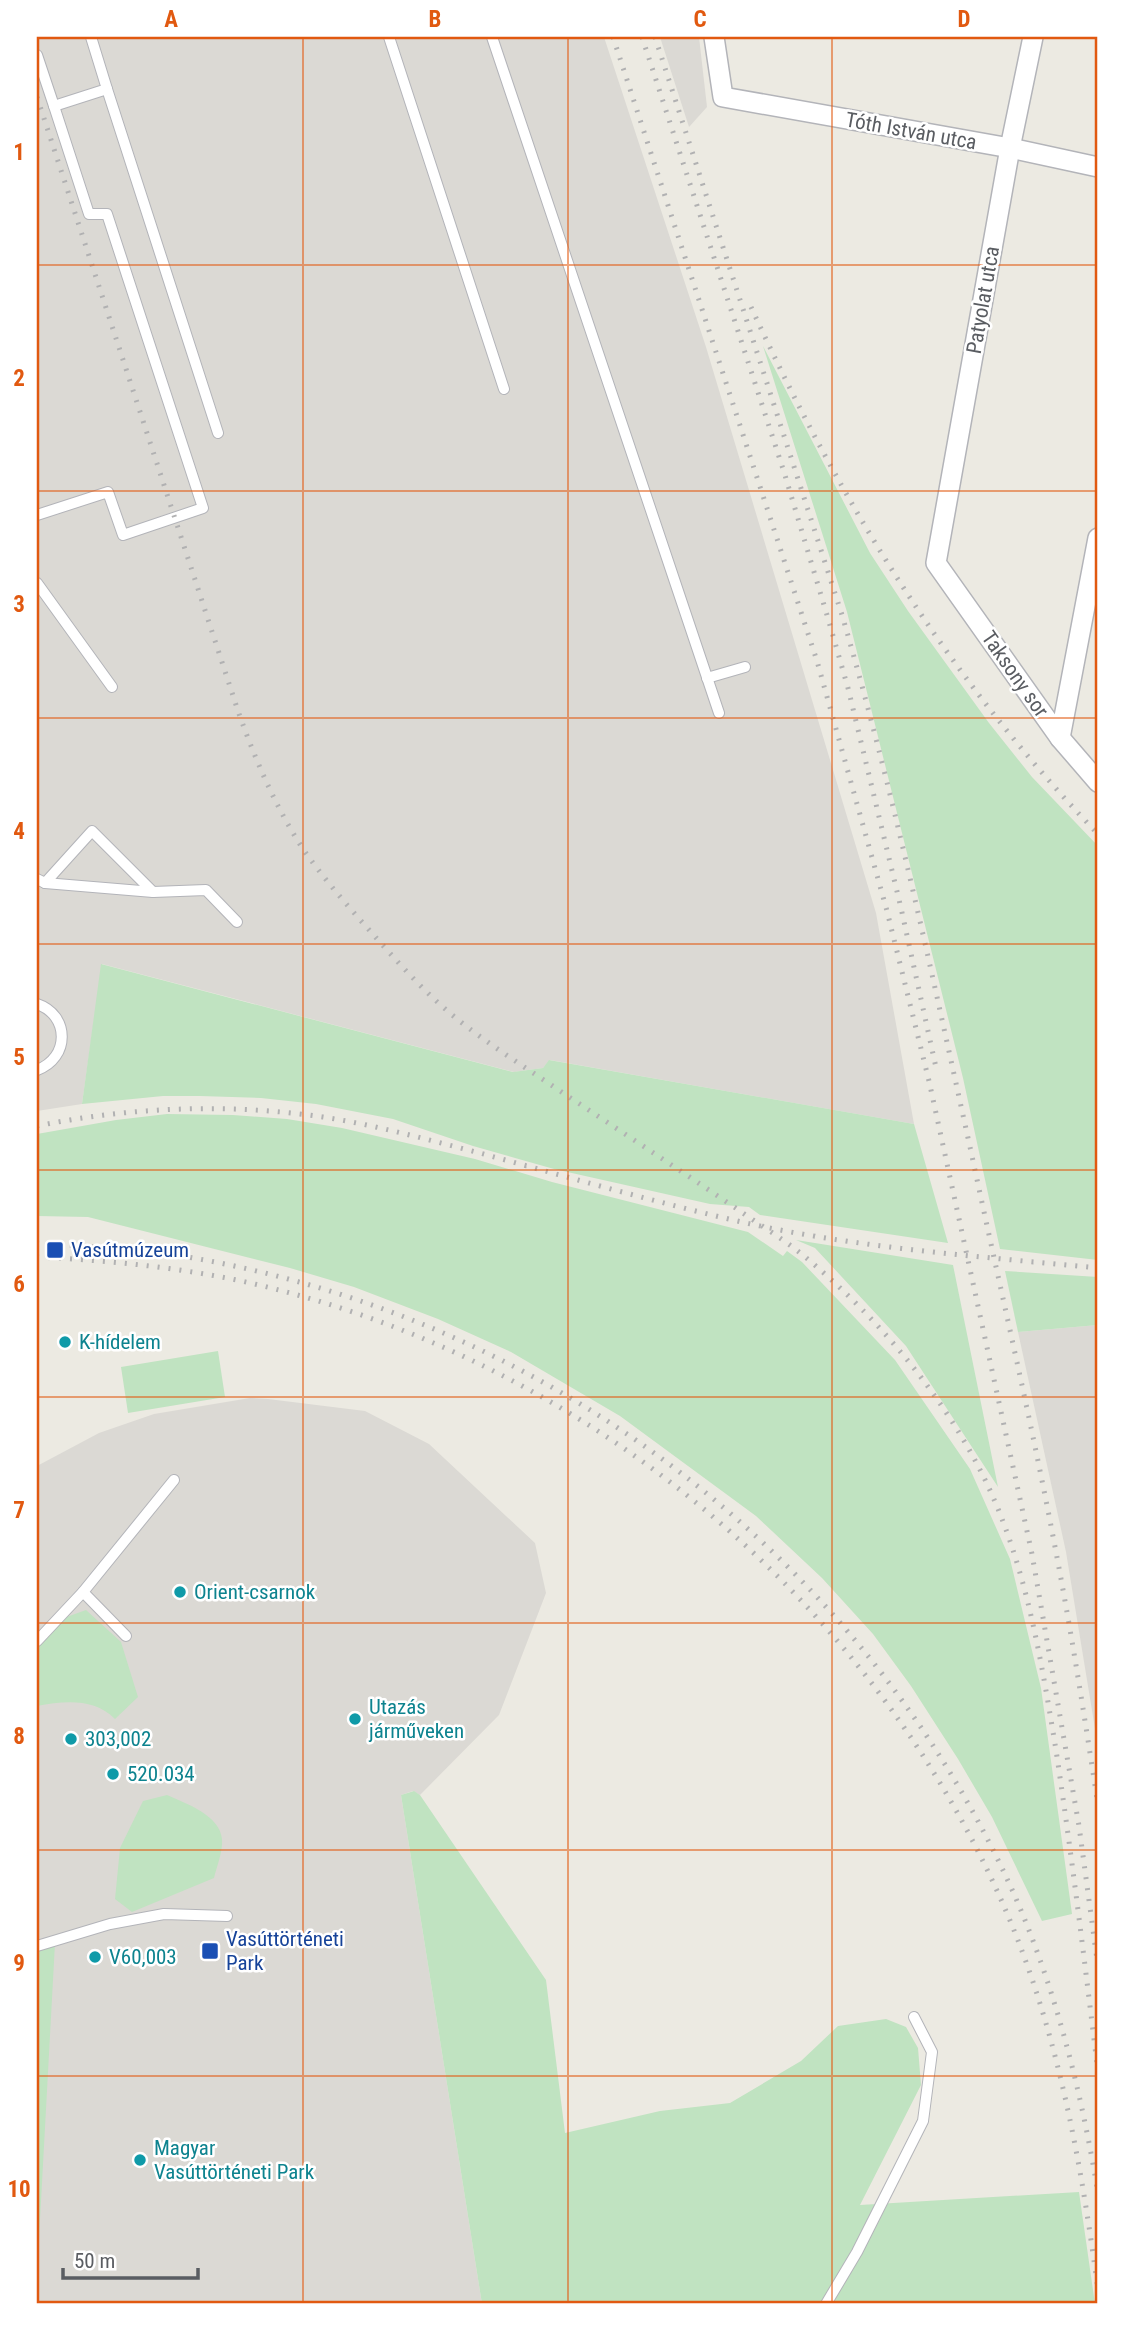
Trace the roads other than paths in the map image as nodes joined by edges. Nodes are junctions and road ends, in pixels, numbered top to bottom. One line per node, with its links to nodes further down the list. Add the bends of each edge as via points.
1 (91, 37): 7 (lane)
2 (389, 37): 11 (lane)
3 (492, 37): 18 (lane)
4 (714, 37): 9 (street, Tóth István utca, via 723,97)
5 (1032, 37): 9 (street, Patyolat utca)
6 (37, 55): 8 (lane)
7 (107, 89): 8 (lane); 12 (lane)
8 (54, 106): 13 (lane, via 89,214 107,214 203,508 123,535 108,492)
9 (1010, 148): 10 (street, Tóth István utca); 15 (street, Patyolat utca)
10 (1098, 167)
11 (504, 389)
12 (218, 433)
13 (37, 515)
14 (1098, 538): 21 (street)
15 (936, 563): 21 (street, Taksony sor)
16 (37, 583): 19 (lane)
17 (745, 667): 18 (lane)
18 (707, 678): 20 (lane)
19 (112, 687)
20 (719, 713)
21 (1060, 738): 22 (street, Taksony sor)
22 (1098, 782)
23 (41, 881): 24 (lane); 24 (lane, via 92,831)
24 (153, 892): 25 (lane, via 206,890)
25 (237, 922)
26 (37, 1004): 27 (lane, via 55,1016 62,1039 54,1060)
27 (37, 1070)
28 (174, 1480): 29 (lane)
29 (83, 1592): 30 (lane); 31 (lane)
30 (126, 1636)
31 (37, 1641)
32 (227, 1916): 33 (lane, via 164,1914)
33 (37, 1946)
34 (914, 2017): 35 (lane, via 932,2052 923,2121)
35 (826, 2304)

